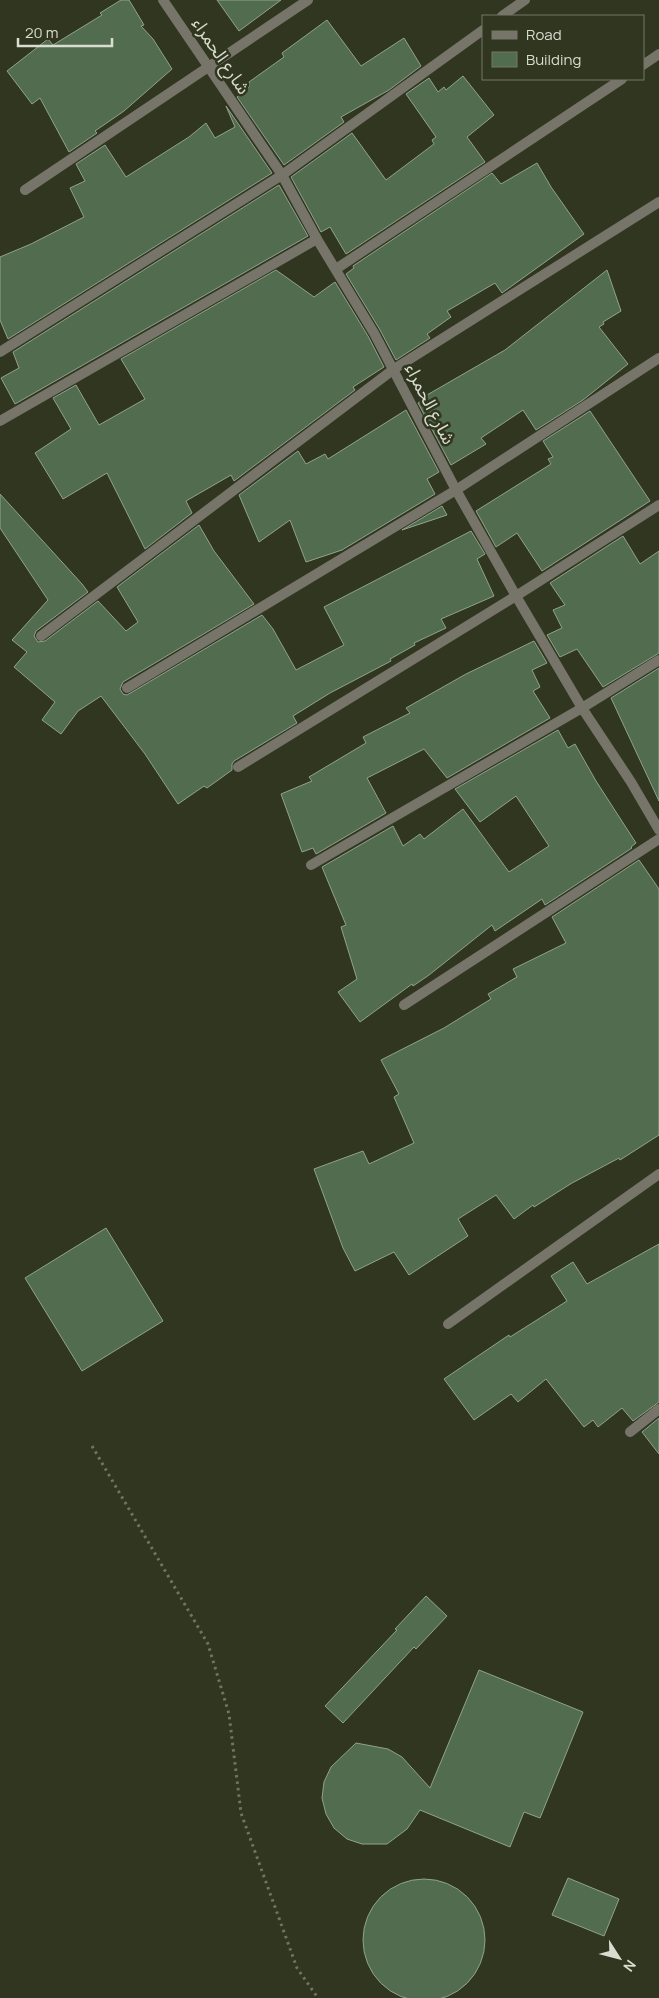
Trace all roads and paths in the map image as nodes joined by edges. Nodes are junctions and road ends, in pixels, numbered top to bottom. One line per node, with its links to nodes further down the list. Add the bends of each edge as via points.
1 (163, 0): 8 (street, شارع الحمراء)
2 (308, 0): 8 (street)
3 (525, 0): 4 (street)
4 (503, 15)
5 (482, 31): 10 (street)
6 (659, 54): 7 (street)
7 (644, 64)
8 (209, 68): 10 (street, شارع الحمراء); 11 (street)
9 (620, 80): 14 (street)
10 (282, 175): 13 (street, شارع الحمراء); 15 (street)
11 (25, 190)
12 (659, 202): 17 (street)
13 (317, 239): 14 (street, شارع الحمراء); 18 (street)
14 (336, 269): 17 (street, شارع الحمراء)
15 (0, 352)
16 (659, 358): 19 (street)
17 (394, 369): 19 (street, شارع الحمراء); 22 (street)
18 (0, 422)
19 (456, 490): 21 (street, شارع الحمراء); 24 (street)
20 (659, 504): 21 (street)
21 (516, 596): 25 (street, شارع الحمراء); 26 (street)
22 (41, 636)
23 (659, 660): 25 (street)
24 (127, 688)
25 (582, 708): 27 (street, شارع الحمراء); 29 (street)
26 (238, 767)
27 (659, 830)
28 (659, 839): 30 (street)
29 (311, 865)
30 (404, 1005)
31 (659, 1174): 32 (street)
32 (448, 1324)
33 (659, 1409): 34 (street)
34 (630, 1432)
35 (92, 1446): 36 (path, via 208,1644 228,1714 241,1813 297,1968)
36 (318, 1998)

